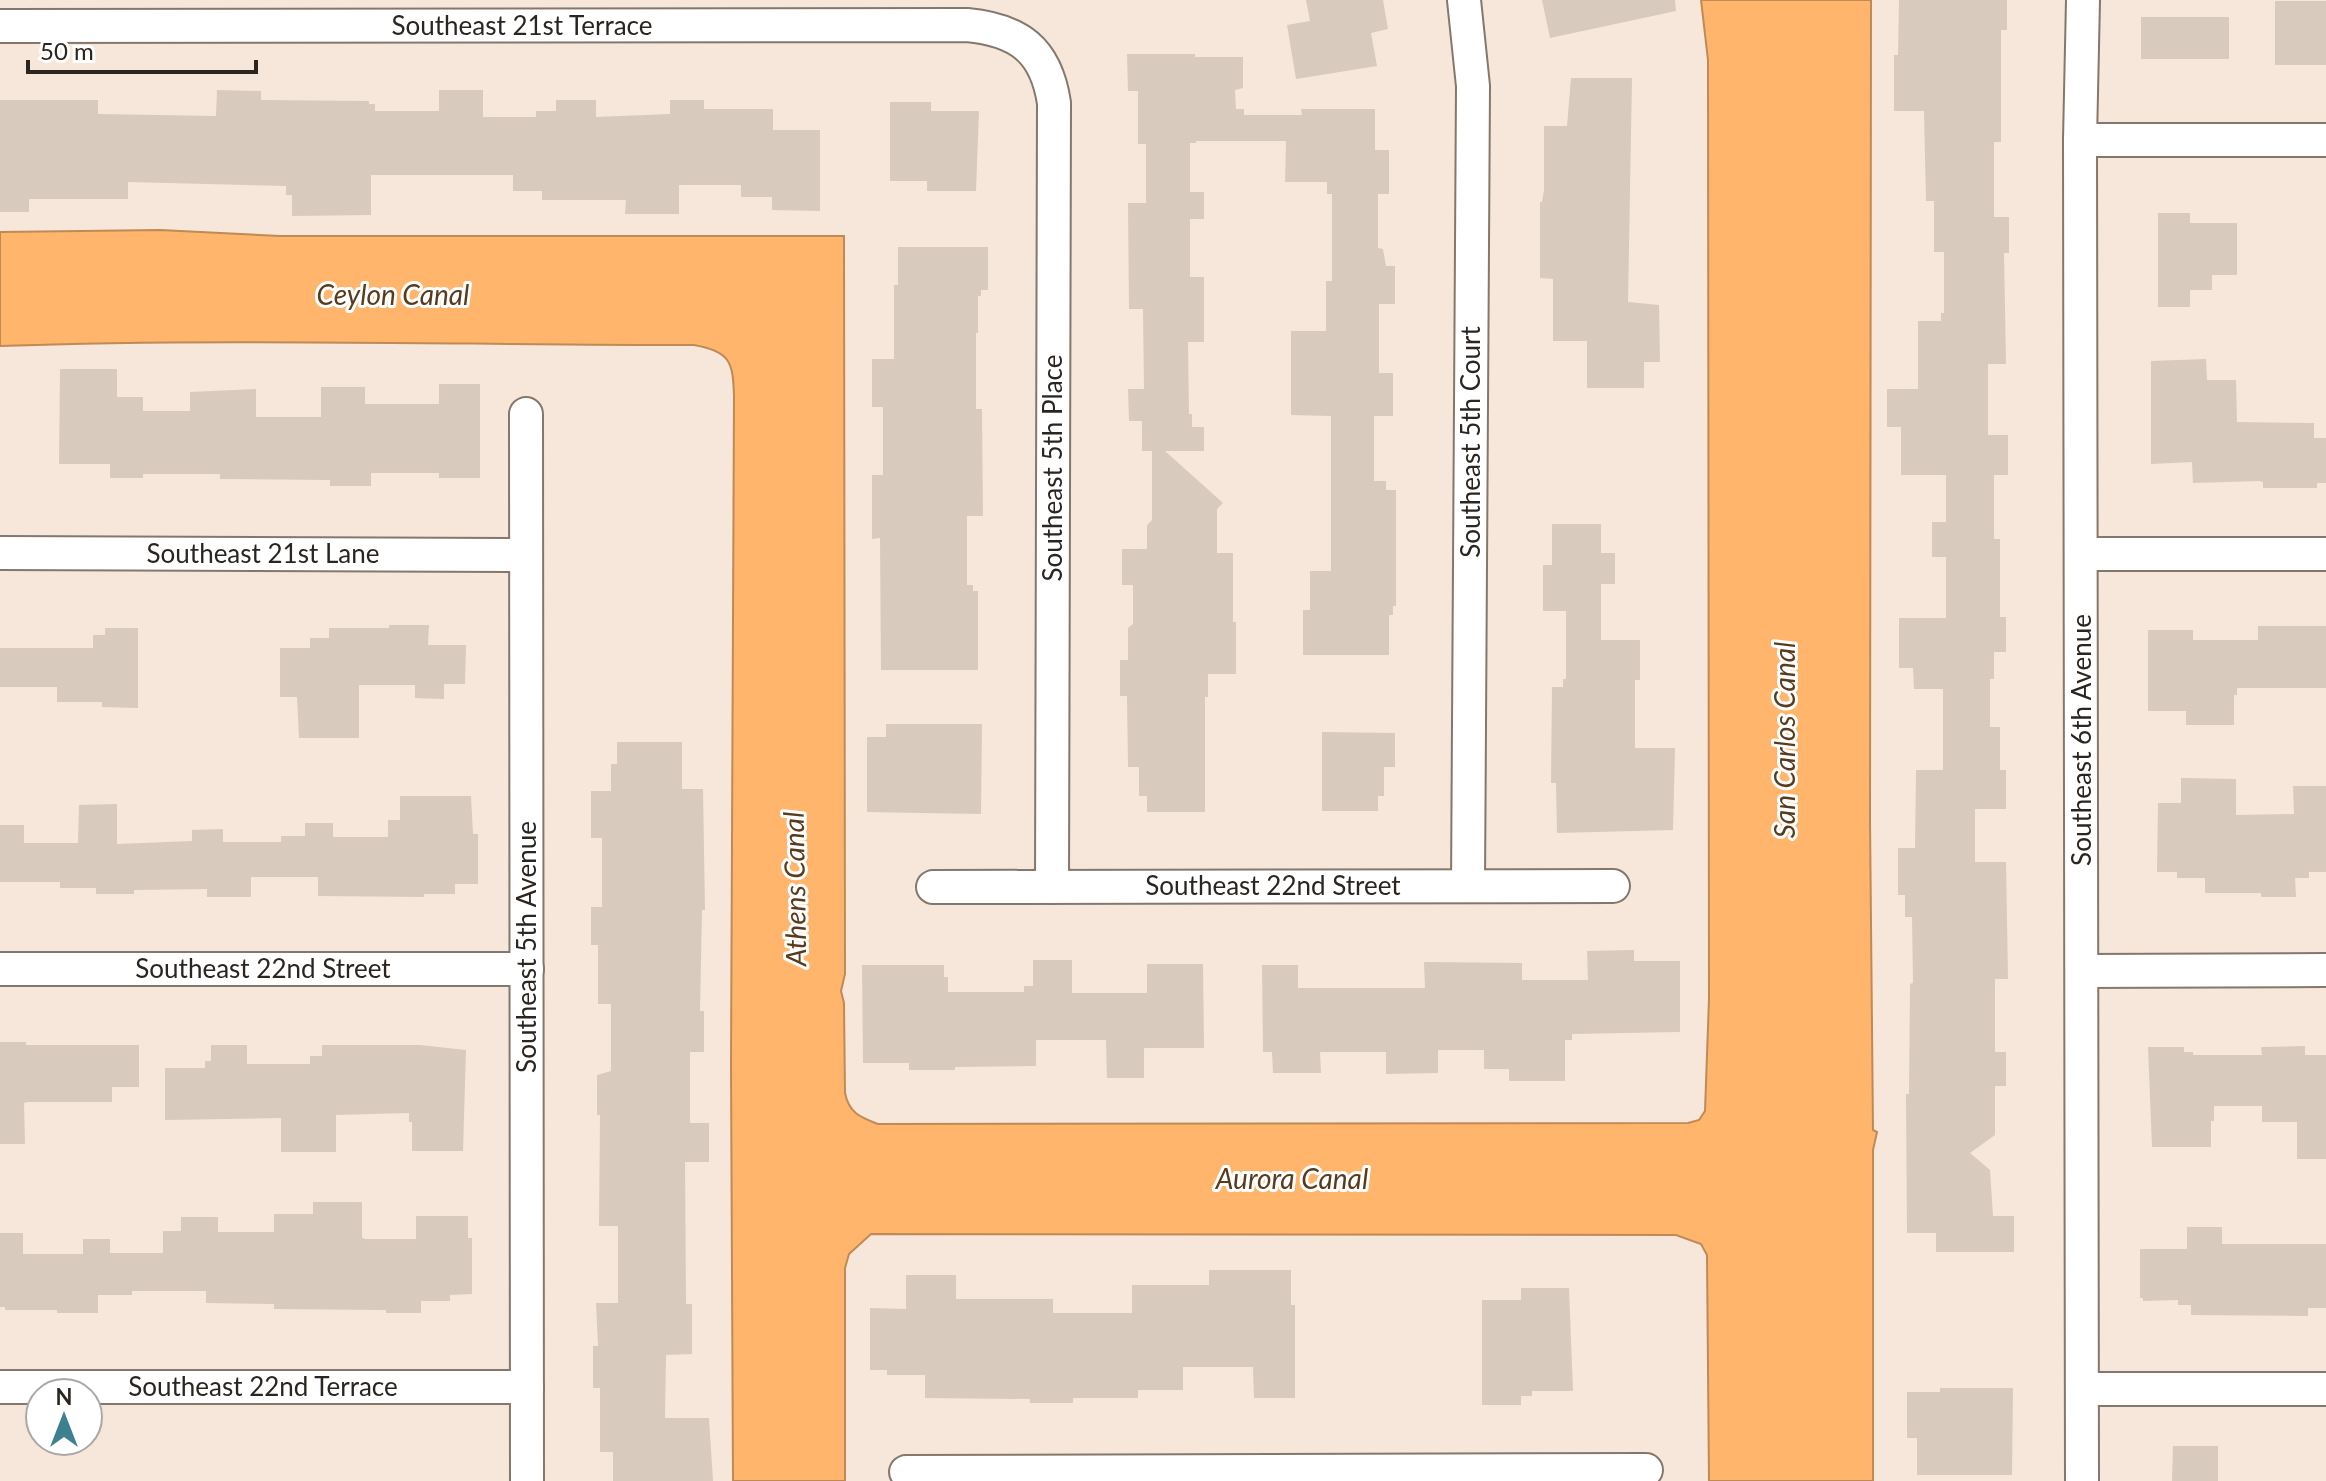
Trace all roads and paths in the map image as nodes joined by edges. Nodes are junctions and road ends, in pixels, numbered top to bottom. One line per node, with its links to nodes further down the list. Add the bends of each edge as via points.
1 (1464, 0): 13 (street, Southeast 5th Court, via 1473,86)
2 (2083, 0): 6 (street, Southeast 6th Avenue)
3 (753, 13): 4 (street, Southeast 21st Terrace); 5 (street, Southeast 21st Terrace, via 990,27 1023,41)
4 (0, 26)
5 (1035, 54): 16 (street, Southeast 5th Place, via 1047,69 1054,103)
6 (2080, 140): 7 (street); 10 (street, Southeast 6th Avenue)
7 (2326, 140)
8 (526, 414): 12 (street, Southeast 5th Avenue)
9 (0, 553): 12 (street, Southeast 21st Lane)
10 (2082, 554): 11 (street); 20 (street, Southeast 6th Avenue)
11 (2326, 554)
12 (526, 555): 18 (street, Southeast 5th Avenue)
13 (1468, 885): 14 (street, Southeast 22nd Street); 16 (street, Southeast 22nd Street)
14 (1613, 886)
15 (933, 887): 16 (street, Southeast 22nd Street)
16 (1052, 887)
17 (0, 969): 18 (street, Southeast 22nd Street)
18 (527, 969): 22 (street, Southeast 5th Avenue)
19 (2326, 970): 20 (street)
20 (2082, 971): 23 (street, Southeast 6th Avenue)
21 (0, 1387): 22 (street, Southeast 22nd Terrace)
22 (527, 1387): 29 (street, Southeast 5th Avenue)
23 (2082, 1389): 24 (street); 30 (street, Southeast 6th Avenue)
24 (2326, 1389)
25 (1646, 1470): 27 (street)
26 (906, 1472): 28 (street)
27 (1471, 1475): 28 (street)
28 (1054, 1477)
29 (527, 1481)
30 (2082, 1481)

